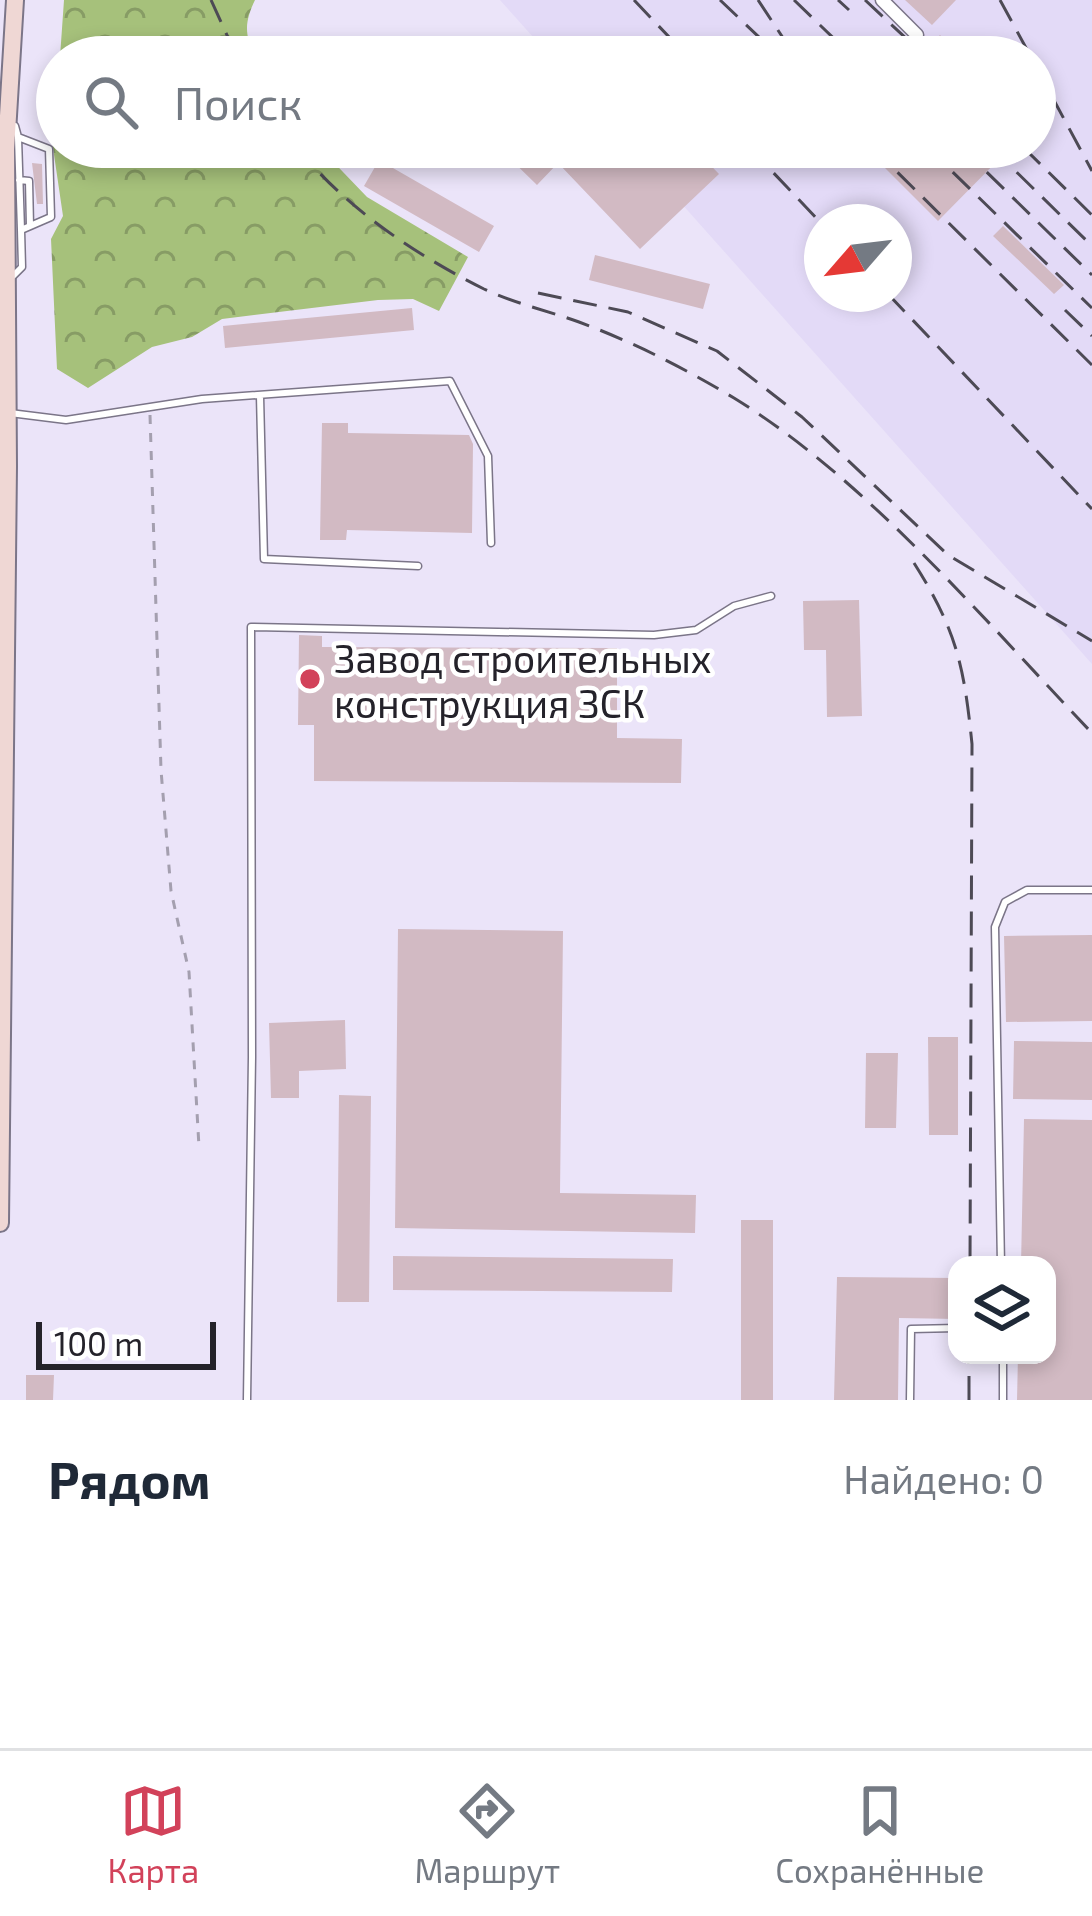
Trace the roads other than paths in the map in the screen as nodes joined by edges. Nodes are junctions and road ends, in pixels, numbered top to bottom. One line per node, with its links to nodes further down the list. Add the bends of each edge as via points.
1 (12, 0): 4 (main road)
2 (882, 0): 3 (street)
3 (917, 35)
4 (8, 147): 6 (lane); 7 (main road)
5 (50, 168): 6 (lane, via 51,217)
6 (25, 228): 7 (lane, via 22,267)
7 (6, 283): 8 (main road)
8 (3, 352): 10 (main road)
9 (260, 396): 10 (lane, via 66,420); 11 (lane, via 451,381 488,456); 12 (lane, via 264,559)
10 (4, 413): 15 (main road)
11 (491, 543)
12 (418, 566)
13 (770, 596): 19 (lane, via 696,630 654,635 251,627)
14 (1092, 890): 16 (lane, via 1027,890 1005,902 995,927)
15 (0, 1223)
16 (1001, 1256)
17 (948, 1328): 20 (lane, via 910,1329)
18 (1003, 1364): 21 (lane)
19 (248, 1400)
20 (910, 1400)
21 (1003, 1400)

